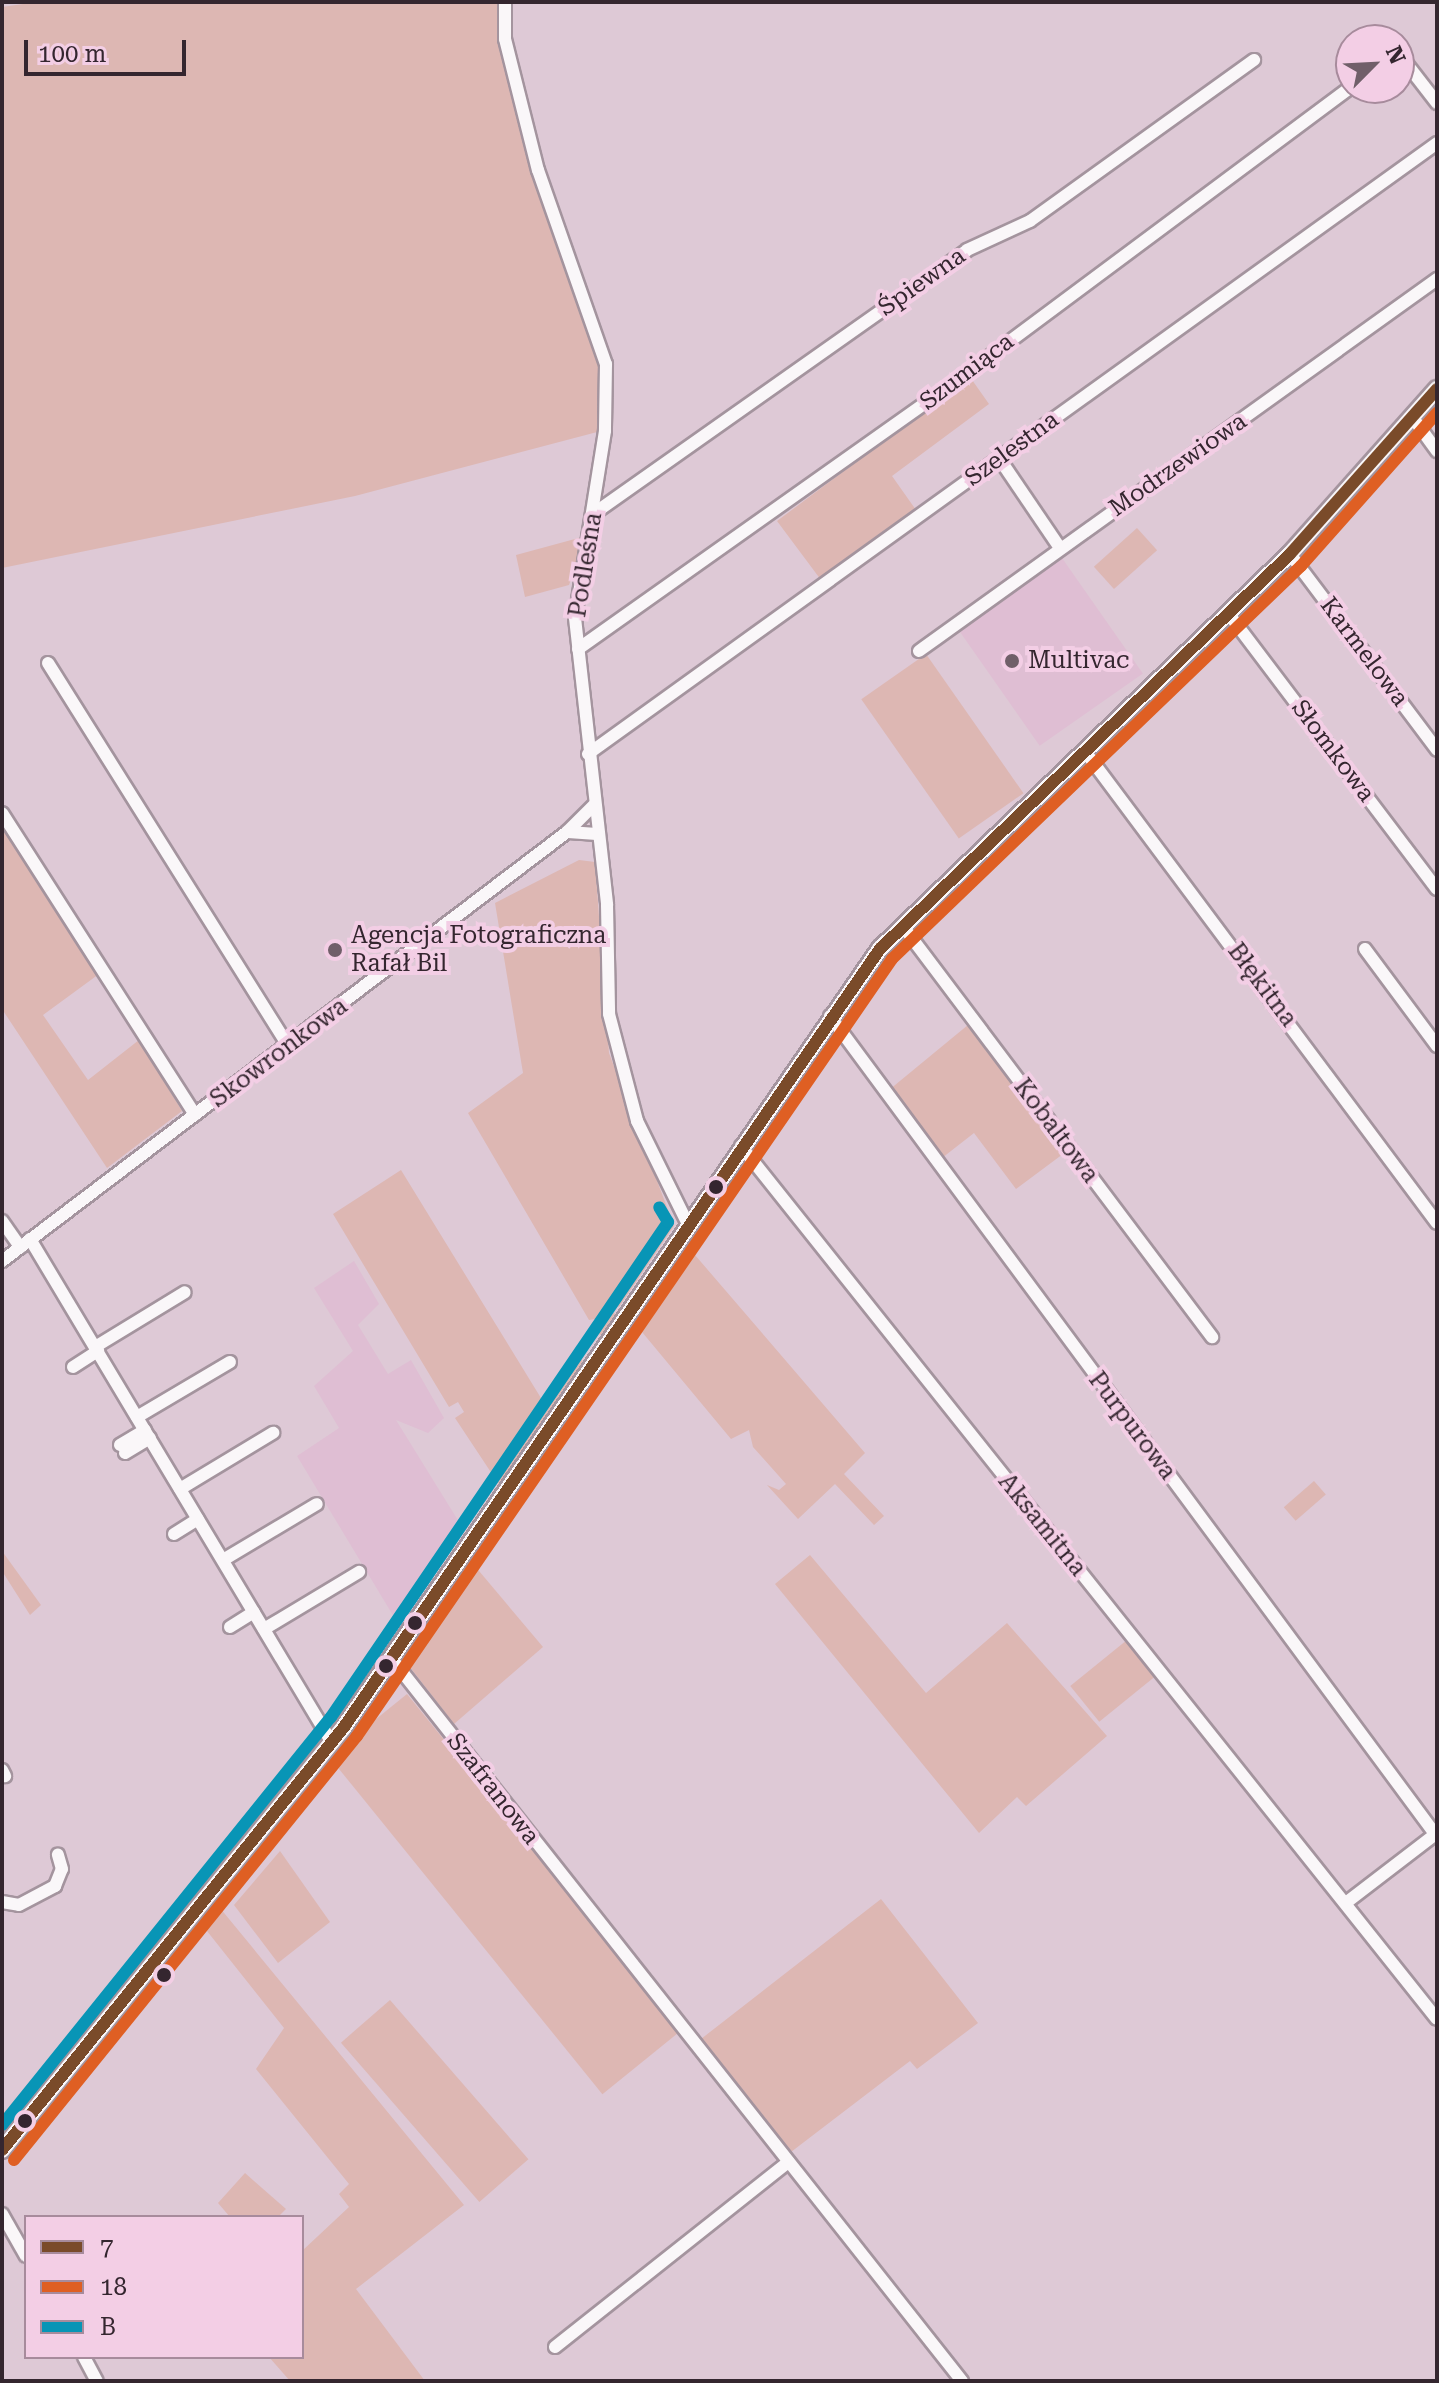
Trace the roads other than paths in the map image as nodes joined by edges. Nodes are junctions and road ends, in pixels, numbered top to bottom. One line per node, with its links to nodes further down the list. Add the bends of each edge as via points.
1 (505, 2): 12 (street, Podleśna, via 505,39 538,170 606,364)
2 (1254, 60): 12 (street, Śpiewna, via 1030,221 967,250)
3 (1415, 74): 5 (street)
4 (1335, 99): 16 (street, Szumiąca, via 943,391)
5 (1437, 103)
6 (1437, 143): 11 (street, Szelestna)
7 (1437, 279): 13 (street, Modrzewiowa)
8 (1437, 389): 9 (street)
9 (1413, 418): 10 (street); 14 (street)
10 (1437, 451)
11 (999, 458): 13 (street); 21 (street, Szelestna)
12 (596, 512): 16 (street, Podleśna, via 577,592)
13 (1060, 548): 17 (street, Modrzewiowa)
14 (1290, 554): 15 (street); 20 (street, Karmelowa)
15 (1228, 613): 19 (street); 26 (street, Słomkowa)
16 (578, 649): 21 (street, Podleśna)
17 (919, 651)
18 (48, 663): 30 (street)
19 (1084, 750): 27 (street); 36 (street, Błękitna)
20 (1437, 750)
21 (588, 754): 22 (street, Podleśna)
22 (594, 805): 24 (street, Skowronkowa); 25 (street, Podleśna)
23 (2, 813): 32 (street)
24 (567, 832): 25 (street); 30 (street, Skowronkowa)
25 (598, 834): 35 (street, Podleśna, via 615,1048 650,1156)
26 (1437, 889)
27 (902, 925): 29 (street); 40 (street, Kobaltowa)
28 (1365, 949): 31 (street)
29 (830, 1016): 33 (street); 59 (street, Purpurowa)
30 (288, 1046): 32 (street, Skowronkowa)
31 (1437, 1046)
32 (195, 1115): 37 (street, Skowronkowa)
33 (741, 1146): 35 (street); 62 (street, Aksamitna)
34 (2, 1221): 37 (street)
35 (687, 1222): 57 (street)
36 (1437, 1223)
37 (25, 1243): 38 (street, Skowronkowa); 41 (street)
38 (2, 1261)
39 (185, 1292): 41 (street)
40 (1212, 1337)
41 (96, 1349): 43 (street); 44 (street)
42 (230, 1362): 44 (street)
43 (73, 1367)
44 (137, 1417): 46 (street)
45 (273, 1433): 48 (street)
46 (148, 1434): 47 (street); 48 (street)
47 (123, 1449)
48 (180, 1489): 50 (street)
49 (317, 1504): 52 (street)
50 (200, 1522): 51 (street); 52 (street)
51 (176, 1537)
52 (223, 1560): 54 (street)
53 (359, 1572): 56 (street)
54 (252, 1608): 55 (street); 56 (street)
55 (228, 1623)
56 (264, 1629): 58 (street)
57 (392, 1659): 58 (street); 65 (street, Szafranowa)
58 (332, 1743): 64 (street)
59 (1436, 1833): 62 (street)
60 (58, 1855): 61 (street, via 62,1869 55,1886 19,1905)
61 (2, 1902)
62 (1347, 1902): 63 (street, Aksamitna)
63 (1437, 2019)
64 (2, 2150)
65 (788, 2162): 68 (street); 71 (street, Szafranowa)
66 (2, 2214): 67 (street)
67 (24, 2252)
68 (555, 2347)
69 (85, 2359): 70 (street)
70 (97, 2381)
71 (962, 2381)

